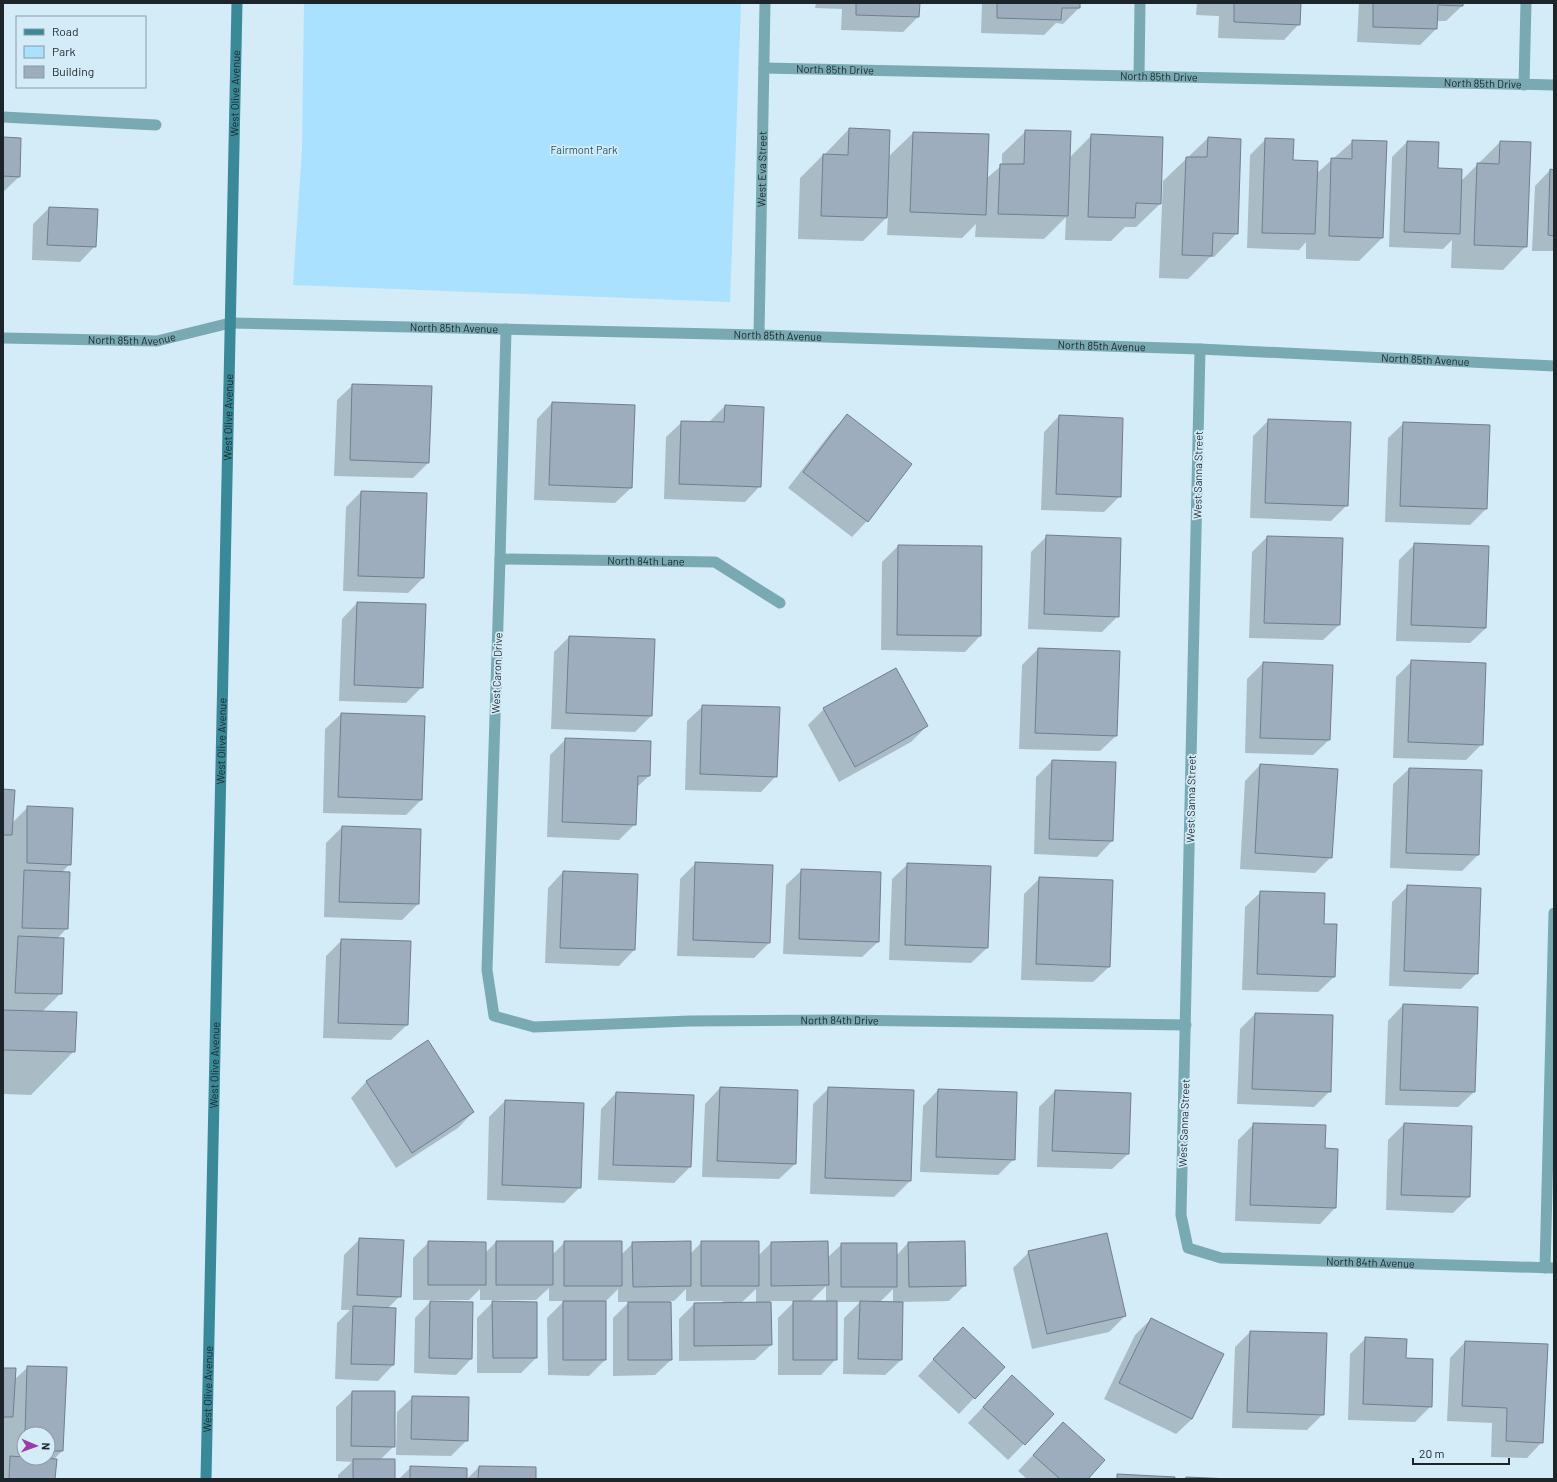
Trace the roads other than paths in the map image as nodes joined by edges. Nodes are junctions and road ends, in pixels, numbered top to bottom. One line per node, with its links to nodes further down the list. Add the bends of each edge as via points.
1 (237, 3): 11 (main road, West Olive Avenue)
2 (766, 3): 5 (street, West Eva Street)
3 (1140, 3): 6 (street)
4 (1526, 3): 7 (street)
5 (764, 68): 6 (street, North 85th Drive); 13 (street, West Eva Street)
6 (1138, 76): 7 (street, North 85th Drive)
7 (1524, 85): 8 (street, North 85th Drive)
8 (1554, 85)
9 (3, 117): 10 (street)
10 (156, 125)
11 (230, 323): 12 (street, North 85th Avenue); 14 (street, North 85th Avenue, via 157,341); 24 (main road, West Olive Avenue)
12 (506, 329): 13 (street, North 85th Avenue); 17 (street, West Caron Drive)
13 (758, 334): 15 (street, North 85th Avenue)
14 (3, 338)
15 (1200, 349): 16 (street, North 85th Avenue); 21 (street, West Sanna Street)
16 (1554, 366)
17 (500, 559): 18 (street, North 84th Lane, via 715,562); 20 (street, West Caron Drive, via 487,970)
18 (780, 603)
19 (1554, 913): 23 (street)
20 (494, 1016): 21 (street, North 84th Drive, via 534,1027 832,1020)
21 (1186, 1025): 22 (street, West Sanna Street, via 1181,1215)
22 (1188, 1248): 23 (street, North 84th Avenue, via 1221,1258)
23 (1550, 1268)
24 (206, 1479)

